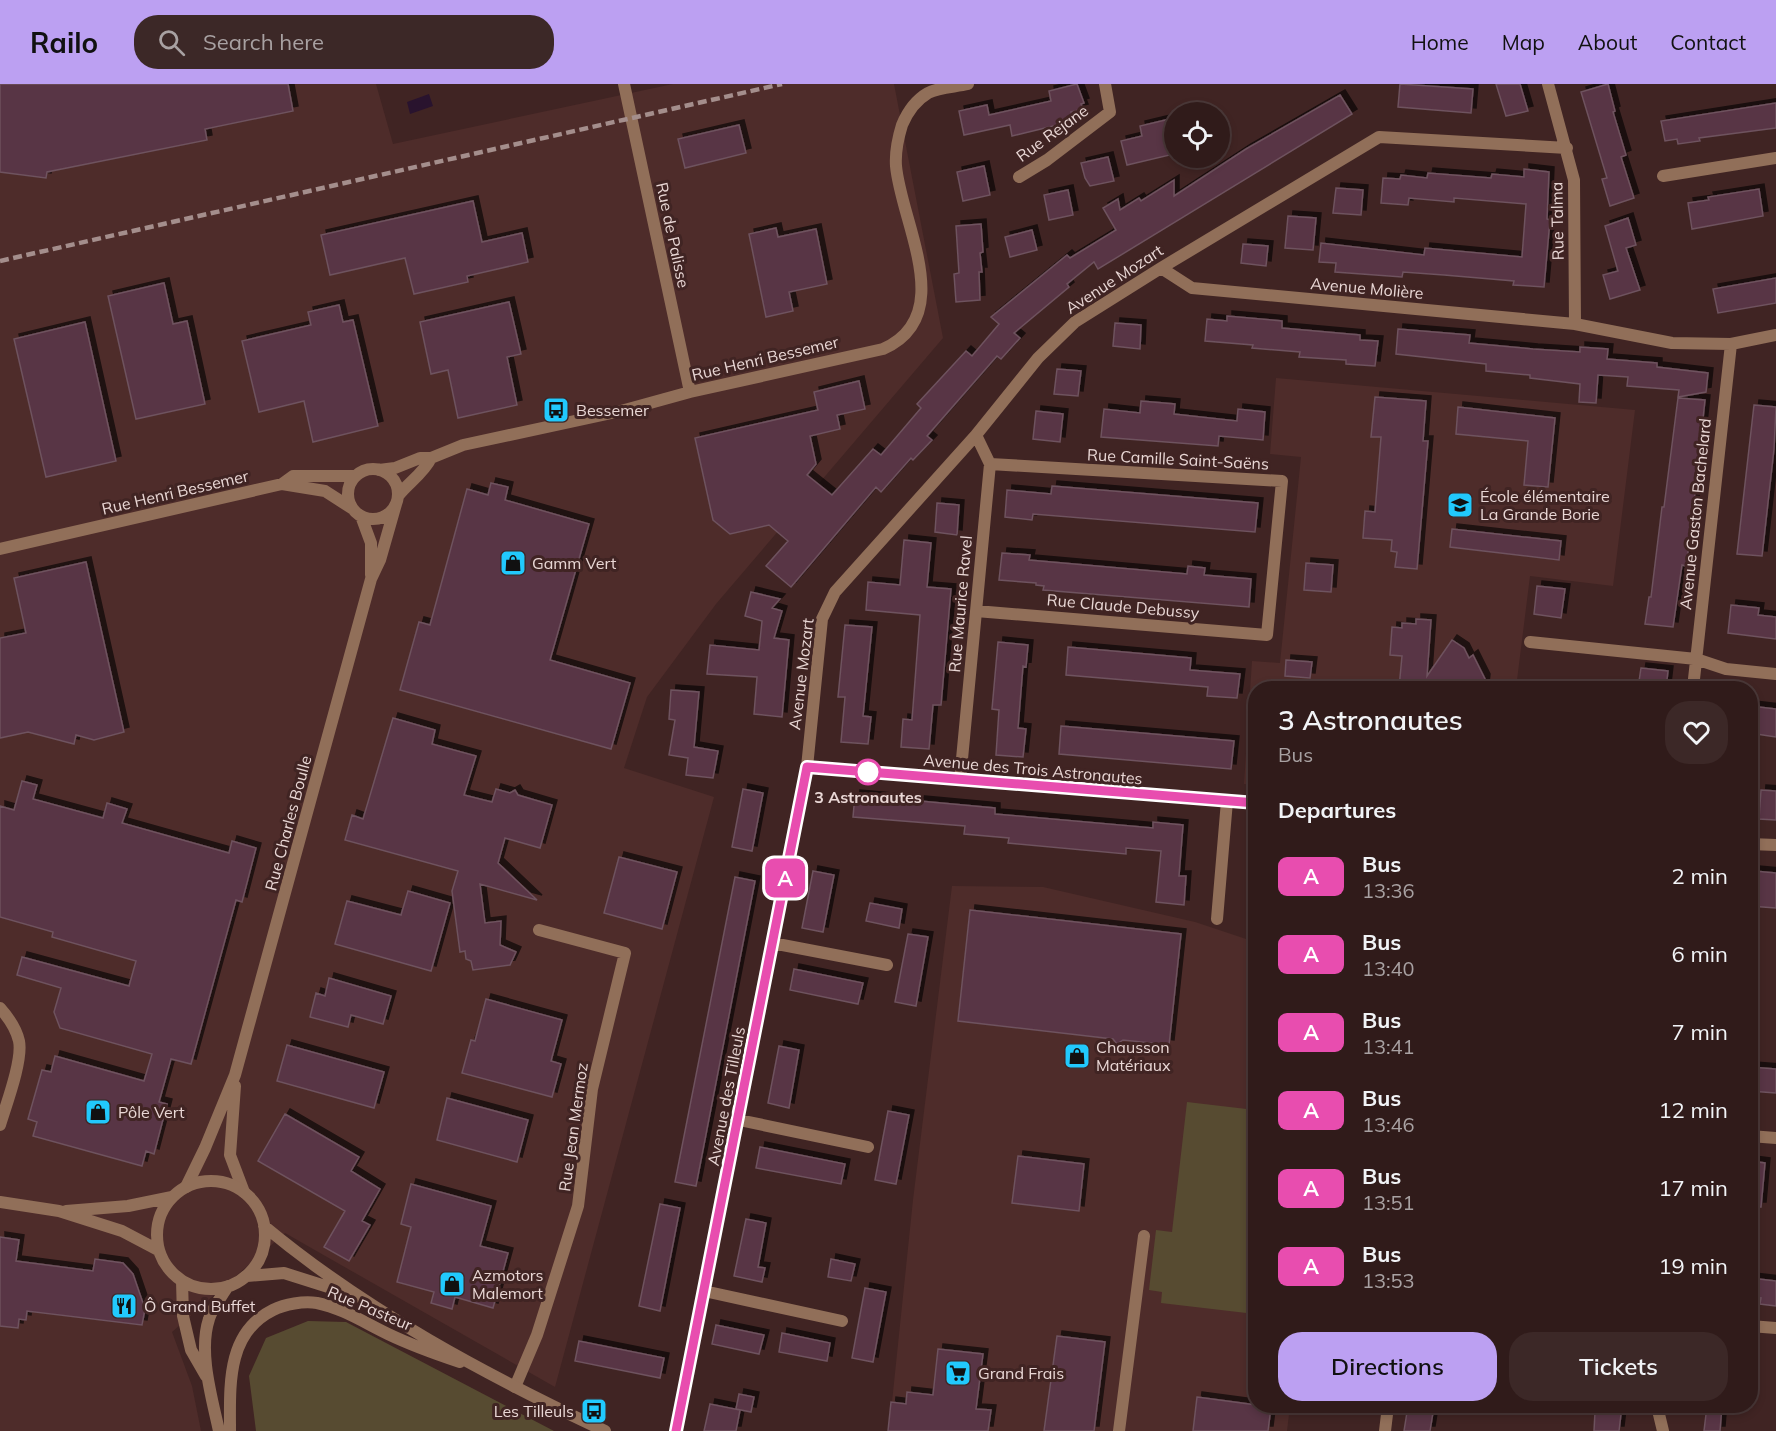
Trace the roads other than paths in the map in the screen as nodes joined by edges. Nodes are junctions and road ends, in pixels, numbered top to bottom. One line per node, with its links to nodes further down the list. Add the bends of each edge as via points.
1 (624, 84): 13 (street, Rue de Palisse)
2 (968, 84): 13 (street, Rue Henri Bessemer, via 928,93 908,112 898,137 896,165 923,284 919,316 898,342 883,349)
3 (1105, 84): 8 (street, Rue Rejane, via 1110,111)
4 (1548, 84): 5 (street, Rue Talma)
5 (1567, 148): 9 (street, Avenue Mozart, via 1379,136); 10 (street, Rue Talma, via 1574,180)
6 (1776, 158): 7 (street)
7 (1663, 176)
8 (1019, 177)
9 (1161, 268): 10 (street, Avenue Molière, via 1192,288); 14 (street, Avenue Mozart, via 1075,322 1038,358)
10 (1575, 324): 12 (street, Avenue Molière, via 1672,343)
11 (1776, 335): 12 (street, Avenue Molière)
12 (1731, 344): 27 (street, Avenue Gaston Bachelard)
13 (690, 392): 15 (street, Rue Henri Bessemer, via 609,414 463,445)
14 (976, 435): 16 (street); 30 (street, Avenue Mozart, via 835,592 822,619)
15 (431, 458): 17 (street, Rue Henri Bessemer); 20 (street, Rue Henri Bessemer)
16 (990, 464): 24 (street, Rue Maurice Ravel); 25 (street, Rue Camille Saint-Saëns, via 1282,481)
17 (379, 470): 18 (street, Rue Henri Bessemer, via 368,469); 20 (street, via 395,481)
18 (356, 476): 19 (street, Rue Henri Bessemer, via 293,476); 21 (street, via 349,497)
19 (282, 484): 21 (street, via 324,491); 22 (street, Rue Henri Bessemer)
20 (397, 500): 21 (street, Rue Henri Bessemer, via 392,511 377,518); 23 (street, Rue Charles Boulle)
21 (358, 513): 23 (street, Rue Charles Boulle, via 371,543)
22 (0, 549)
23 (371, 579): 41 (street, Rue Charles Boulle)
24 (976, 611): 25 (street, Rue Claude Debussy); 31 (street, Rue Maurice Ravel)
25 (1267, 635)
26 (1530, 642): 27 (street)
27 (1696, 659): 28 (street, via 1726,669); 29 (street, Avenue Gaston Bachelard)
28 (1776, 674)
29 (1694, 681)
30 (807, 767): 31 (street, Avenue des Trois Astronautes); 38 (street, Avenue des Tilleuls)
31 (960, 780): 32 (street, Avenue des Trois Astronautes)
32 (1227, 801): 33 (street, Avenue des Trois Astronautes); 36 (street)
33 (1248, 802)
34 (1758, 844): 35 (street)
35 (1776, 845)
36 (1217, 919)
37 (539, 930): 65 (street, Rue Jean Mermoz, via 625,953 592,1089 578,1206 537,1335)
38 (772, 943): 39 (street); 42 (street, Avenue des Tilleuls)
39 (887, 965)
40 (0, 1008): 43 (street, via 20,1042)
41 (235, 1075): 47 (street, Rue Charles Boulle); 48 (street, Rue Charles Boulle, via 230,1155)
42 (739, 1120): 46 (street); 58 (street, Avenue des Tilleuls)
43 (0, 1125)
44 (1758, 1137): 45 (street)
45 (1776, 1138)
46 (868, 1147)
47 (186, 1186): 48 (street, via 205,1181 225,1183); 49 (street)
48 (244, 1192): 52 (street, via 257,1207)
49 (172, 1197): 51 (street, via 128,1206); 54 (street, via 161,1212 156,1231)
50 (0, 1202): 51 (street)
51 (59, 1211): 54 (street, via 122,1231)
52 (264, 1226): 55 (street, via 258,1262); 59 (street)
53 (1144, 1236): 72 (street)
54 (158, 1250): 56 (street, via 167,1267)
55 (247, 1276): 57 (street); 59 (street, via 284,1273)
56 (182, 1281): 57 (street, via 212,1289); 64 (street, via 183,1316 191,1350)
57 (228, 1286): 64 (street, via 209,1318 205,1342)
58 (704, 1291): 60 (street); 71 (street, Avenue des Tilleuls)
59 (356, 1296): 63 (street)
60 (842, 1321)
61 (1758, 1327): 62 (street)
62 (1776, 1328)
63 (481, 1368): 65 (street); 69 (street, Rue Pasteur, via 438,1355 316,1303 279,1307 264,1314 244,1334 235,1355 230,1385)
64 (209, 1382): 68 (street)
65 (515, 1387): 70 (street)
66 (1387, 1413): 73 (street)
67 (1659, 1413): 74 (street)
68 (219, 1431)
69 (230, 1431)
70 (605, 1431)
71 (676, 1431)
72 (1119, 1431)
73 (1385, 1431)
74 (1663, 1431)

